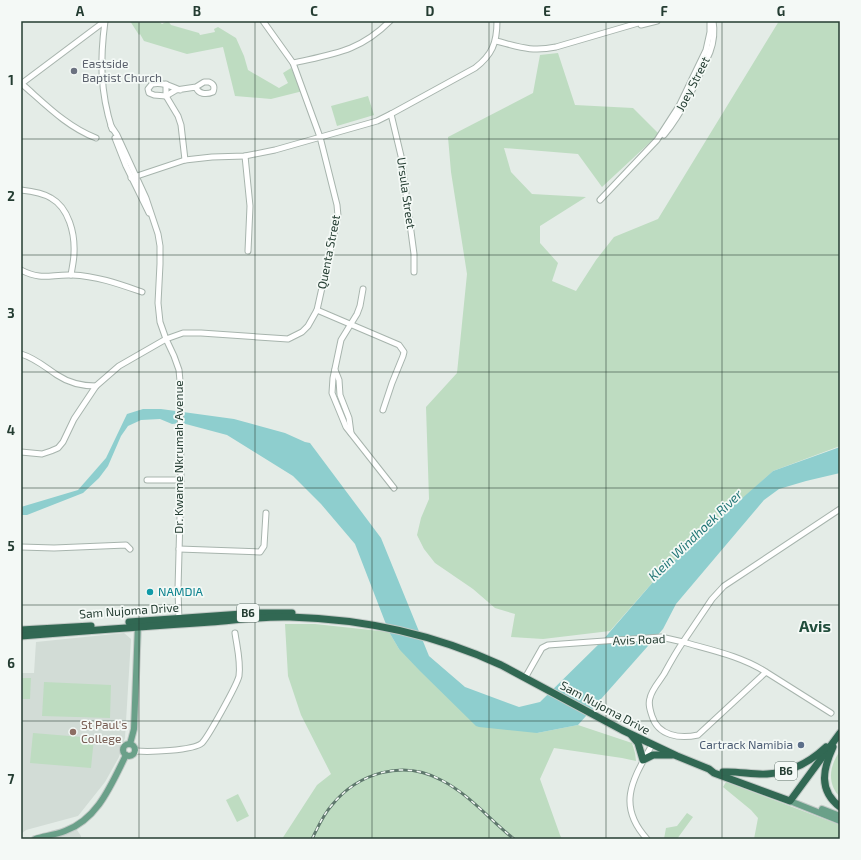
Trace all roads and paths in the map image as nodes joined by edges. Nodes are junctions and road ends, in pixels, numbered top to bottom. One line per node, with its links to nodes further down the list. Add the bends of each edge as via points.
1 (105, 21): 12 (street); 23 (street, Dr. Kwame Nkrumah Avenue, via 101,54 104,98 119,150)
2 (263, 21): 11 (street, Quenta Street)
3 (390, 21): 11 (street, via 357,46)
4 (497, 21): 10 (street)
5 (645, 21): 9 (street)
6 (657, 21): 9 (street)
7 (710, 21): 20 (street, Joey Street, via 708,42 701,62 679,106)
8 (713, 21): 20 (street, Joey Street, via 713,43 704,64 672,125)
9 (622, 28): 10 (street, via 541,50)
10 (496, 41): 17 (street, via 488,56 475,68)
11 (293, 63): 18 (street, Quenta Street)
12 (21, 84): 19 (street, via 64,120)
13 (166, 84): 15 (street); 16 (street); 16 (street, via 152,84 148,89 149,93 154,95)
14 (196, 87): 15 (street)
15 (180, 90): 16 (street)
16 (166, 96): 22 (street, via 181,125)
17 (391, 114): 18 (street, via 377,121); 28 (street, Ursula Street, via 401,156 414,254)
18 (320, 137): 21 (street); 32 (street, Quenta Street, via 338,216)
19 (96, 138)
20 (657, 140): 25 (street, Joey Street)
21 (245, 156): 22 (street); 26 (street, via 250,206)
22 (185, 160): 23 (street)
23 (134, 177): 34 (street, Dr. Kwame Nkrumah Avenue, via 155,222 160,246 158,303 160,322)
24 (21, 190): 29 (street, via 50,197 66,214 74,236)
25 (600, 200)
26 (248, 251)
27 (21, 270): 29 (street, via 37,277)
28 (414, 272)
29 (71, 275): 31 (street, via 110,281)
30 (363, 289): 33 (street, via 360,306)
31 (142, 292)
32 (317, 310): 33 (street); 34 (street, Quenta Street, via 305,329 288,339 195,333 183,333)
33 (350, 324): 36 (street, via 341,340); 38 (street, via 400,345 404,352)
34 (166, 339): 37 (street, Quenta Street, via 119,366); 44 (street, Dr. Kwame Nkrumah Avenue, via 178,370)
35 (21, 354): 37 (street, via 78,385)
36 (335, 370): 39 (street, via 340,395); 40 (street, via 332,393)
37 (96, 386): 42 (street, Quenta Street, via 58,448 42,454)
38 (383, 410)
39 (348, 414): 40 (street); 41 (street)
40 (341, 417): 41 (street)
41 (351, 433): 45 (street)
42 (21, 452)
43 (147, 480): 44 (street)
44 (181, 480): 50 (street, Dr. Kwame Nkrumah Avenue)
45 (394, 488)
46 (840, 509): 56 (street, Avis Road, via 724,586 712,599)
47 (266, 513): 50 (street, via 264,546 260,552)
48 (21, 547): 49 (street, via 126,545)
49 (130, 549)
50 (179, 549): 51 (street, Dr. Kwame Nkrumah Avenue)
51 (179, 621): 52 (highway, Sam Nujoma Drive / B6); 58 (highway, Sam Nujoma Drive / B6, via 257,613 322,614 438,640 478,654)
52 (138, 624): 53 (highway, Sam Nujoma Drive / B6); 55 (highway, Sam Nujoma Drive / B6); 62 (main road, via 134,729)
53 (21, 630)
54 (235, 633): 64 (street, via 238,677 202,743 175,750)
55 (21, 636)
56 (683, 642): 57 (street, via 741,660); 57 (street, via 654,688 650,699 652,719 663,732 675,736 698,735); 58 (street, Avis Road, via 661,637 544,646)
57 (766, 672): 59 (street)
58 (525, 678): 60 (highway, Sam Nujoma Drive / B6)
59 (830, 713)
60 (622, 730): 63 (highway, Sam Nujoma Drive / B6); 67 (highway, via 638,743)
61 (839, 735): 69 (highway, B6, via 813,758 788,770 767,774); 70 (highway, B6); 71 (highway, via 825,766 824,778 831,798)
62 (130, 744): 64 (main road); 65 (main road, via 123,748)
63 (652, 745): 66 (highway, Sam Nujoma Drive / B6); 67 (street)
64 (136, 751): 65 (main road, via 132,756)
65 (126, 756): 74 (main road, via 100,803 88,818 65,831)
66 (677, 756): 67 (highway, via 653,755); 68 (highway, Sam Nujoma Drive / B6)
67 (643, 760): 75 (street, via 635,775 629,799 636,824)
68 (709, 769): 69 (highway, B6); 70 (highway, Sam Nujoma Drive / B6, via 714,773)
69 (723, 772): 70 (highway, B6)
70 (791, 799): 72 (main road, Sam Nujoma Drive); 73 (main road, Sam Nujoma Drive)
71 (840, 807)
72 (840, 816)
73 (840, 820)
74 (35, 839)
75 (647, 839)

